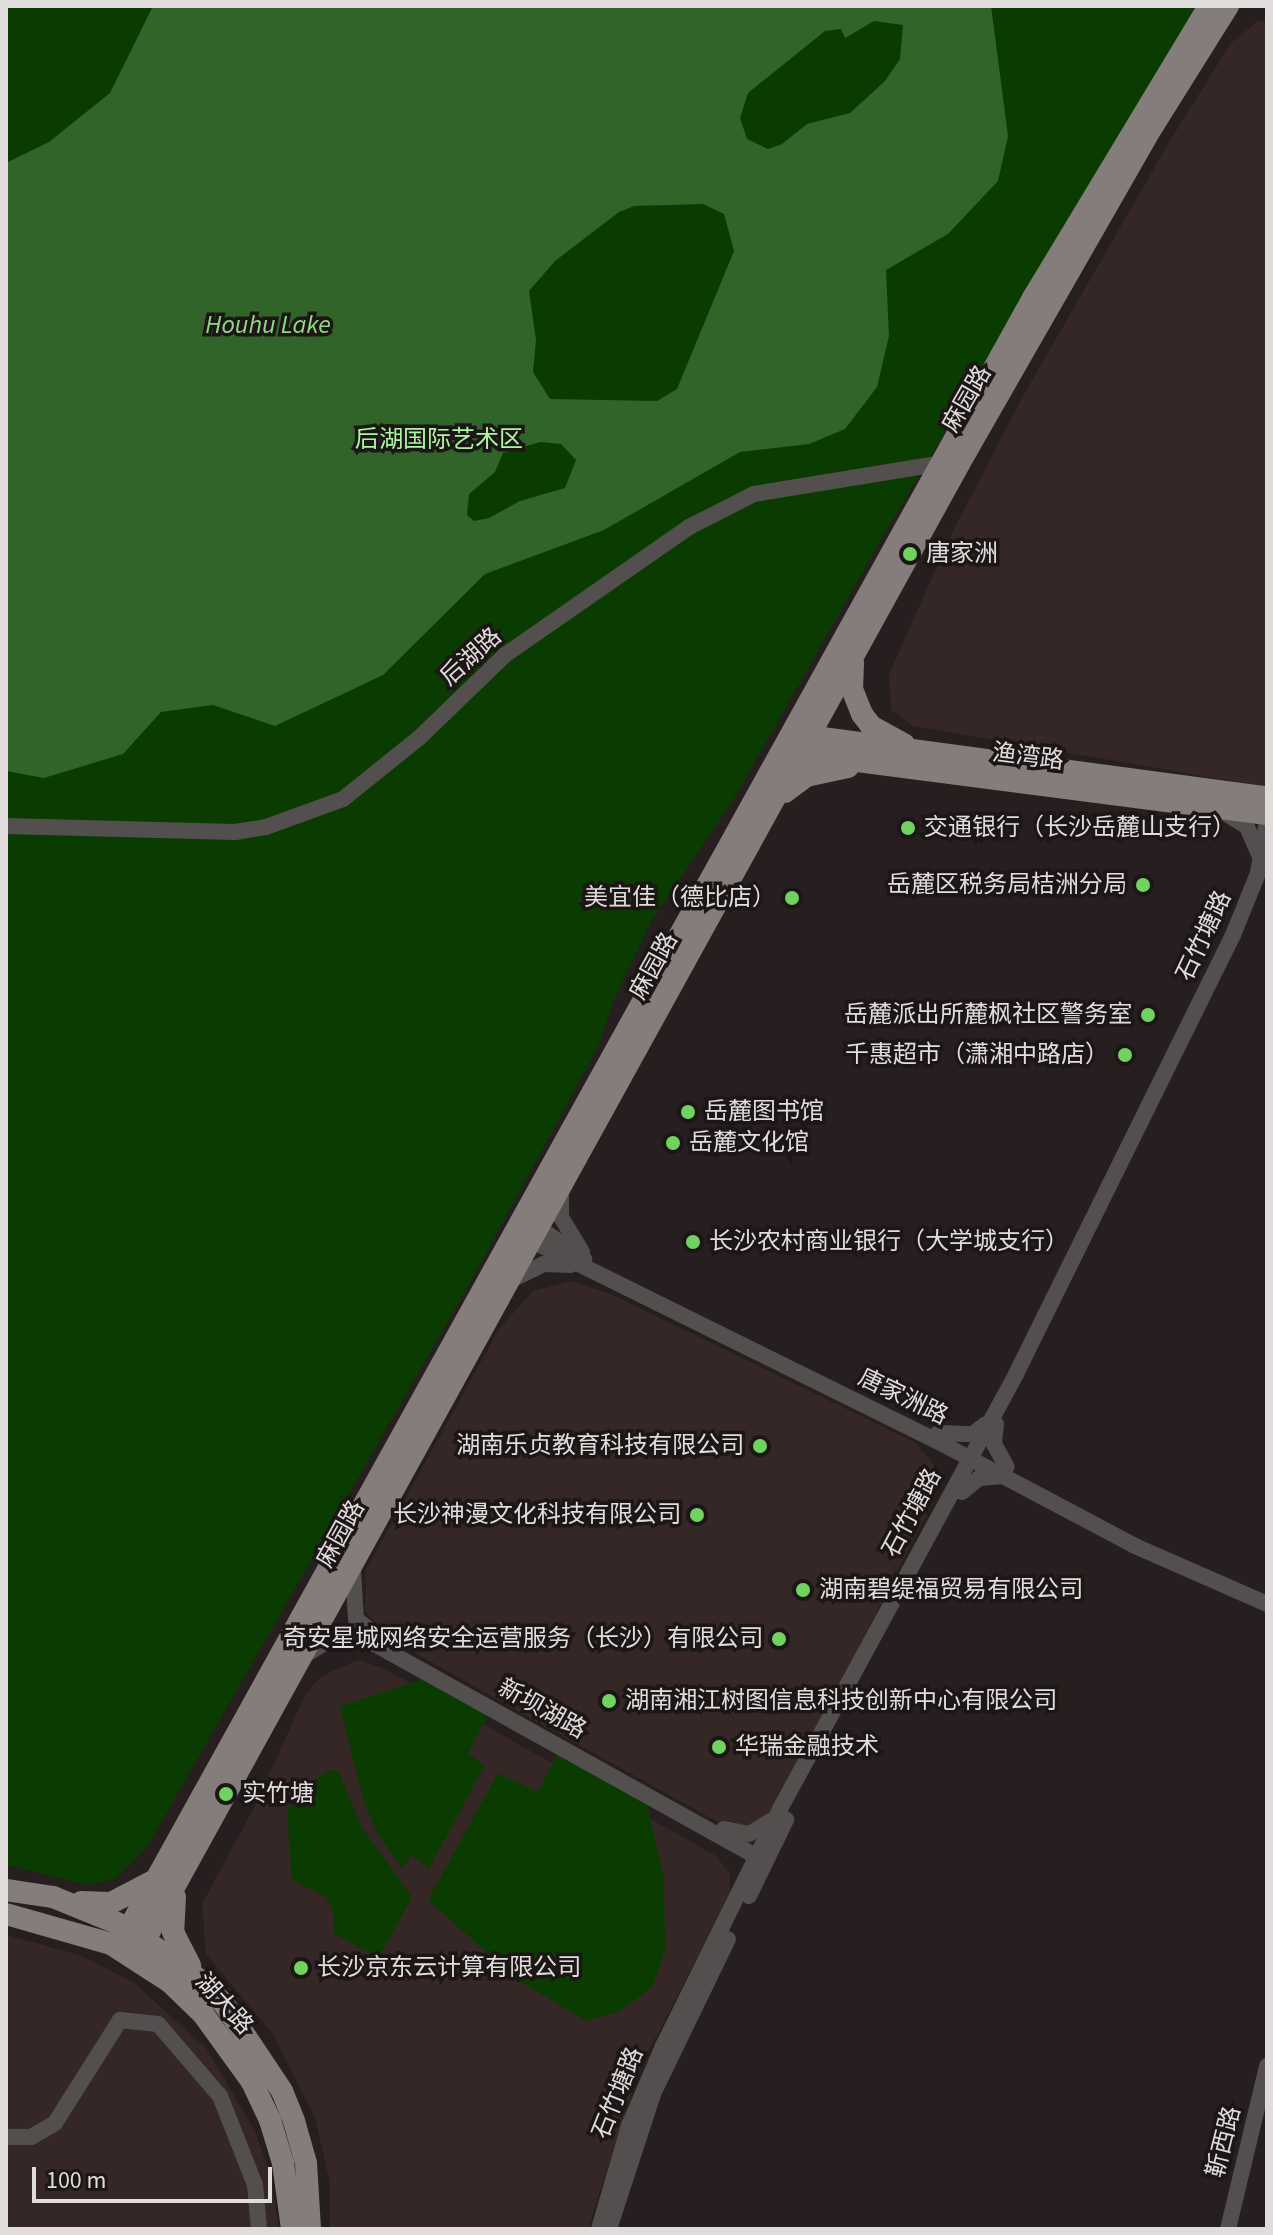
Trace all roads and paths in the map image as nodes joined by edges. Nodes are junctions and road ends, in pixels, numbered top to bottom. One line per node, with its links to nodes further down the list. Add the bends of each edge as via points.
1 (1243, 6): 2 (street)
2 (1218, 11): 3 (main road, 麻园路)
3 (951, 462): 4 (main road, 麻园路); 5 (main road, 麻园路); 13 (street, 后湖路, via 754,494 689,527 505,655 419,738 343,799 266,827 235,832)
4 (855, 654): 5 (main road, 麻园路); 6 (main road, via 852,689 862,714 887,736)
5 (798, 744): 6 (main road, 渔湾路); 7 (main road, 渔湾路); 9 (main road, 麻园路); 16 (main road, 麻园路)
6 (930, 753): 8 (main road, 渔湾路)
7 (897, 766): 9 (main road, via 823,770 793,784); 10 (main road, 渔湾路)
8 (1267, 797)
9 (774, 805): 15 (main road, 麻园路)
10 (1205, 806): 11 (main road, 渔湾路); 14 (street, via 1247,827 1258,845)
11 (1267, 814)
12 (1267, 821): 14 (street, 石竹塘路)
13 (6, 826)
14 (1263, 873): 19 (street, 石竹塘路)
15 (564, 1181): 16 (main road, 麻园路); 17 (street, via 561,1217)
16 (528, 1230): 17 (street, 唐家洲路); 18 (main road, 麻园路); 31 (main road, 麻园路)
17 (584, 1264): 18 (street, via 544,1264); 20 (street, 唐家洲路)
18 (509, 1281): 24 (main road, 麻园路)
19 (993, 1422): 20 (street, via 973,1434); 21 (street, 石竹塘路); 22 (street, via 994,1444)
20 (936, 1436): 21 (street, 唐家洲路); 23 (street, via 951,1455)
21 (975, 1456): 22 (street, 唐家洲路); 23 (street, 石竹塘路)
22 (1006, 1471): 23 (street); 25 (street, 唐家洲路); 26 (street, 唐家洲路, via 1135,1546)
23 (958, 1490): 28 (street, 石竹塘路); 30 (street, 石竹塘路)
24 (354, 1562): 27 (main road, 麻园路); 29 (street, 新坝湖路, via 354,1612 369,1632)
25 (1267, 1596)
26 (1267, 1604)
27 (297, 1666): 29 (street, 新坝湖路, via 325,1640 362,1637); 31 (main road, 麻园路)
28 (780, 1809): 29 (street, via 758,1831); 30 (street, 石竹塘路)
29 (721, 1832): 30 (street, 新坝湖路); 33 (street, via 740,1857)
30 (763, 1855): 33 (street, 石竹塘路); 45 (street, 石竹塘路, via 653,2094)
31 (173, 1871): 34 (main road, via 111,1903); 36 (main road, 麻园路); 37 (main road, via 173,1932)
32 (6, 1890): 34 (main road)
33 (738, 1896): 44 (street, 石竹塘路, via 646,2083)
34 (53, 1897): 36 (main road)
35 (6, 1914): 36 (main road, 湖大路)
36 (132, 1943): 37 (main road); 42 (main road, 湖大路, via 203,2014 252,2082 283,2163)
37 (200, 1980): 43 (main road, via 224,2004 282,2091 306,2163)
38 (1267, 2066): 46 (street, 靳西路)
39 (1267, 2101): 47 (street, 靳西路)
40 (6, 2137): 41 (street, via 31,2137 55,2123 120,2020 158,2024 220,2096 255,2185)
41 (259, 2229)
42 (292, 2229)
43 (310, 2229)
44 (599, 2229)
45 (609, 2229)
46 (1228, 2229)
47 (1236, 2229)

